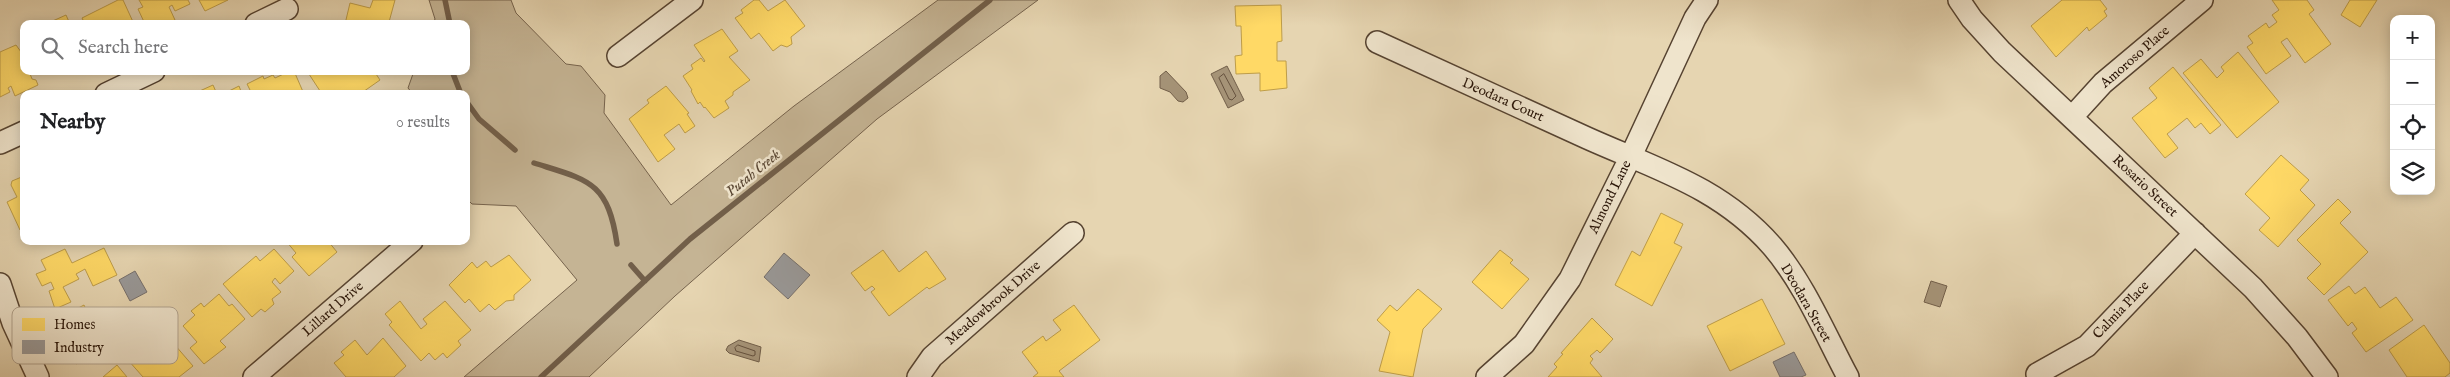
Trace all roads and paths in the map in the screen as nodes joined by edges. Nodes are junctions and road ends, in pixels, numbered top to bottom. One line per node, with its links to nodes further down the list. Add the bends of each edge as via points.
1 (692, 0): 8 (street)
2 (1707, 0): 14 (street, Almond Lane, via 1695,18)
3 (1959, 0): 11 (street, Rosario Street, via 2002,52)
4 (2202, 0): 11 (street, Amoroso Place, via 2103,83)
5 (287, 9): 6 (street)
6 (264, 20)
7 (1377, 42): 14 (street, Deodara Court)
8 (618, 56)
9 (146, 75): 10 (street)
10 (114, 90)
11 (2072, 117): 16 (street, Rosario Street)
12 (20, 134): 13 (street)
13 (0, 143)
14 (1630, 158): 25 (street, Almond Lane, via 1570,279 1524,344); 26 (street, Deodara Street, via 1684,179 1734,210 1772,246 1794,278)
15 (1074, 233): 24 (street, Meadowbrook Drive, via 932,357)
16 (2196, 233): 21 (street, Calmia Place, via 2087,346); 27 (street, Rosario Street, via 2276,312)
17 (407, 245): 23 (street, Lillard Drive)
18 (0, 284): 19 (street)
19 (12, 320)
20 (32, 364): 22 (street)
21 (2037, 374)
22 (38, 377)
23 (254, 377)
24 (918, 377)
25 (1487, 377)
26 (1848, 377)
27 (2327, 377)

